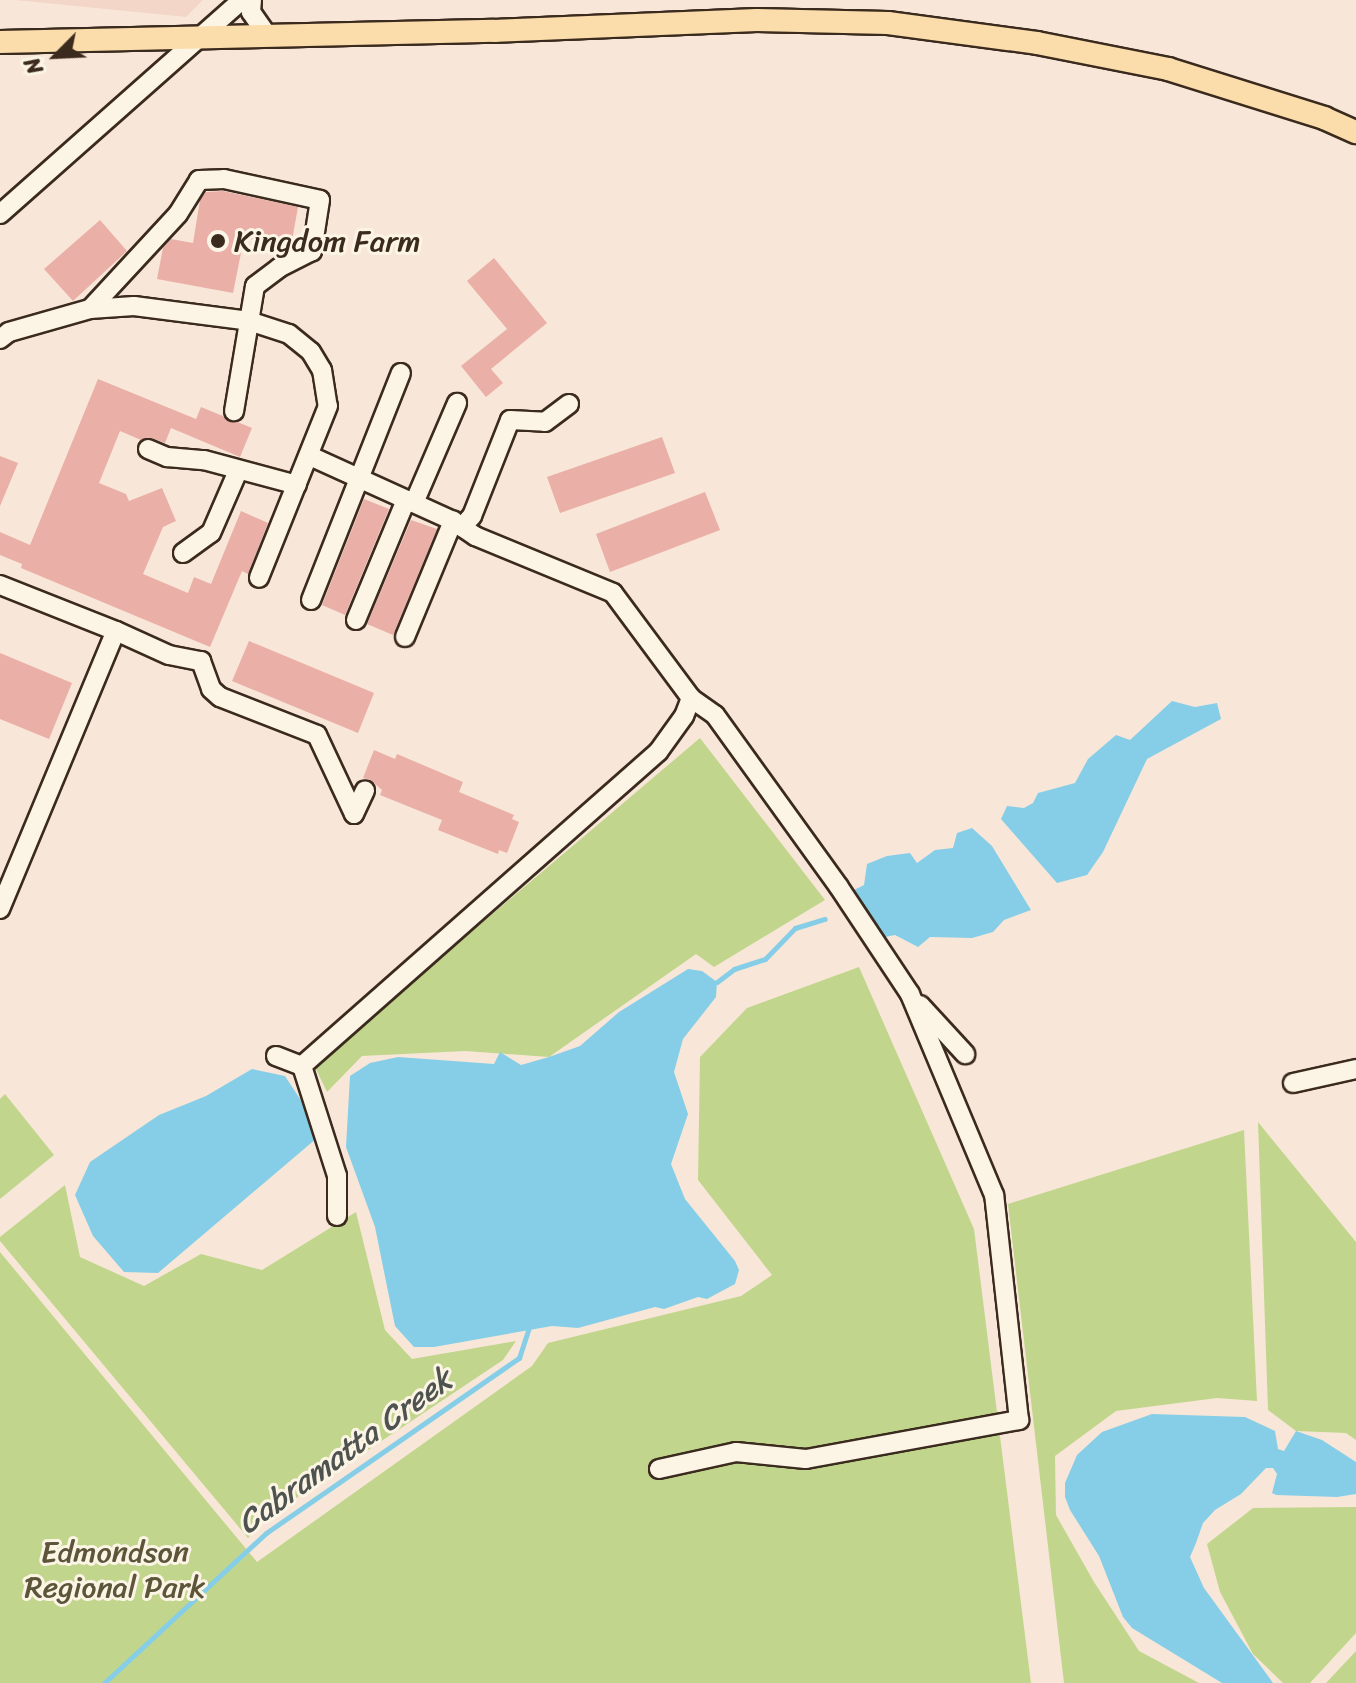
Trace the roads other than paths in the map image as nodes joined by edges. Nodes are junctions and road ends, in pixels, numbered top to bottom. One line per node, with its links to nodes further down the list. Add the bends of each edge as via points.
1 (242, 0): 4 (street)
2 (252, 0): 3 (street, via 251,12)
3 (268, 36): 4 (main road); 6 (main road, via 757,20 888,23 1037,43 1168,69)
4 (202, 39): 5 (main road); 7 (street)
5 (0, 42)
6 (1356, 132)
7 (0, 214)
8 (90, 309): 9 (street, via 134,306); 9 (street, via 178,214 199,180 224,179 320,200 312,251 255,286); 10 (street)
9 (249, 321): 14 (street); 16 (street, via 289,334 311,352 322,370 328,406)
10 (3, 331)
11 (401, 373): 18 (street)
12 (457, 403): 20 (street)
13 (569, 404): 21 (street, via 545,422 510,420 472,516)
14 (234, 411)
15 (148, 449): 17 (street)
16 (310, 456): 18 (street); 19 (street)
17 (238, 471): 19 (street); 22 (street, via 211,533)
18 (360, 479): 20 (street); 25 (street)
19 (297, 485): 23 (street)
20 (410, 502): 21 (street); 26 (street)
21 (458, 524): 28 (street); 29 (street, via 475,536 613,593)
22 (183, 553)
23 (259, 578)
24 (0, 585): 27 (street)
25 (311, 600)
26 (356, 620)
27 (116, 631): 30 (street, via 169,655 201,661 211,689 220,697 317,735 354,814); 31 (street)
28 (405, 637)
29 (691, 698): 32 (street, via 715,715); 35 (street, via 658,752)
30 (365, 790)
31 (0, 909)
32 (910, 994): 33 (street); 39 (street, via 994,1195 1019,1420 806,1459 736,1452)
33 (965, 1054)
34 (276, 1056): 35 (street)
35 (302, 1066): 38 (street, via 337,1176)
36 (1356, 1069): 37 (street)
37 (1293, 1083)
38 (337, 1216)
39 (659, 1469)

